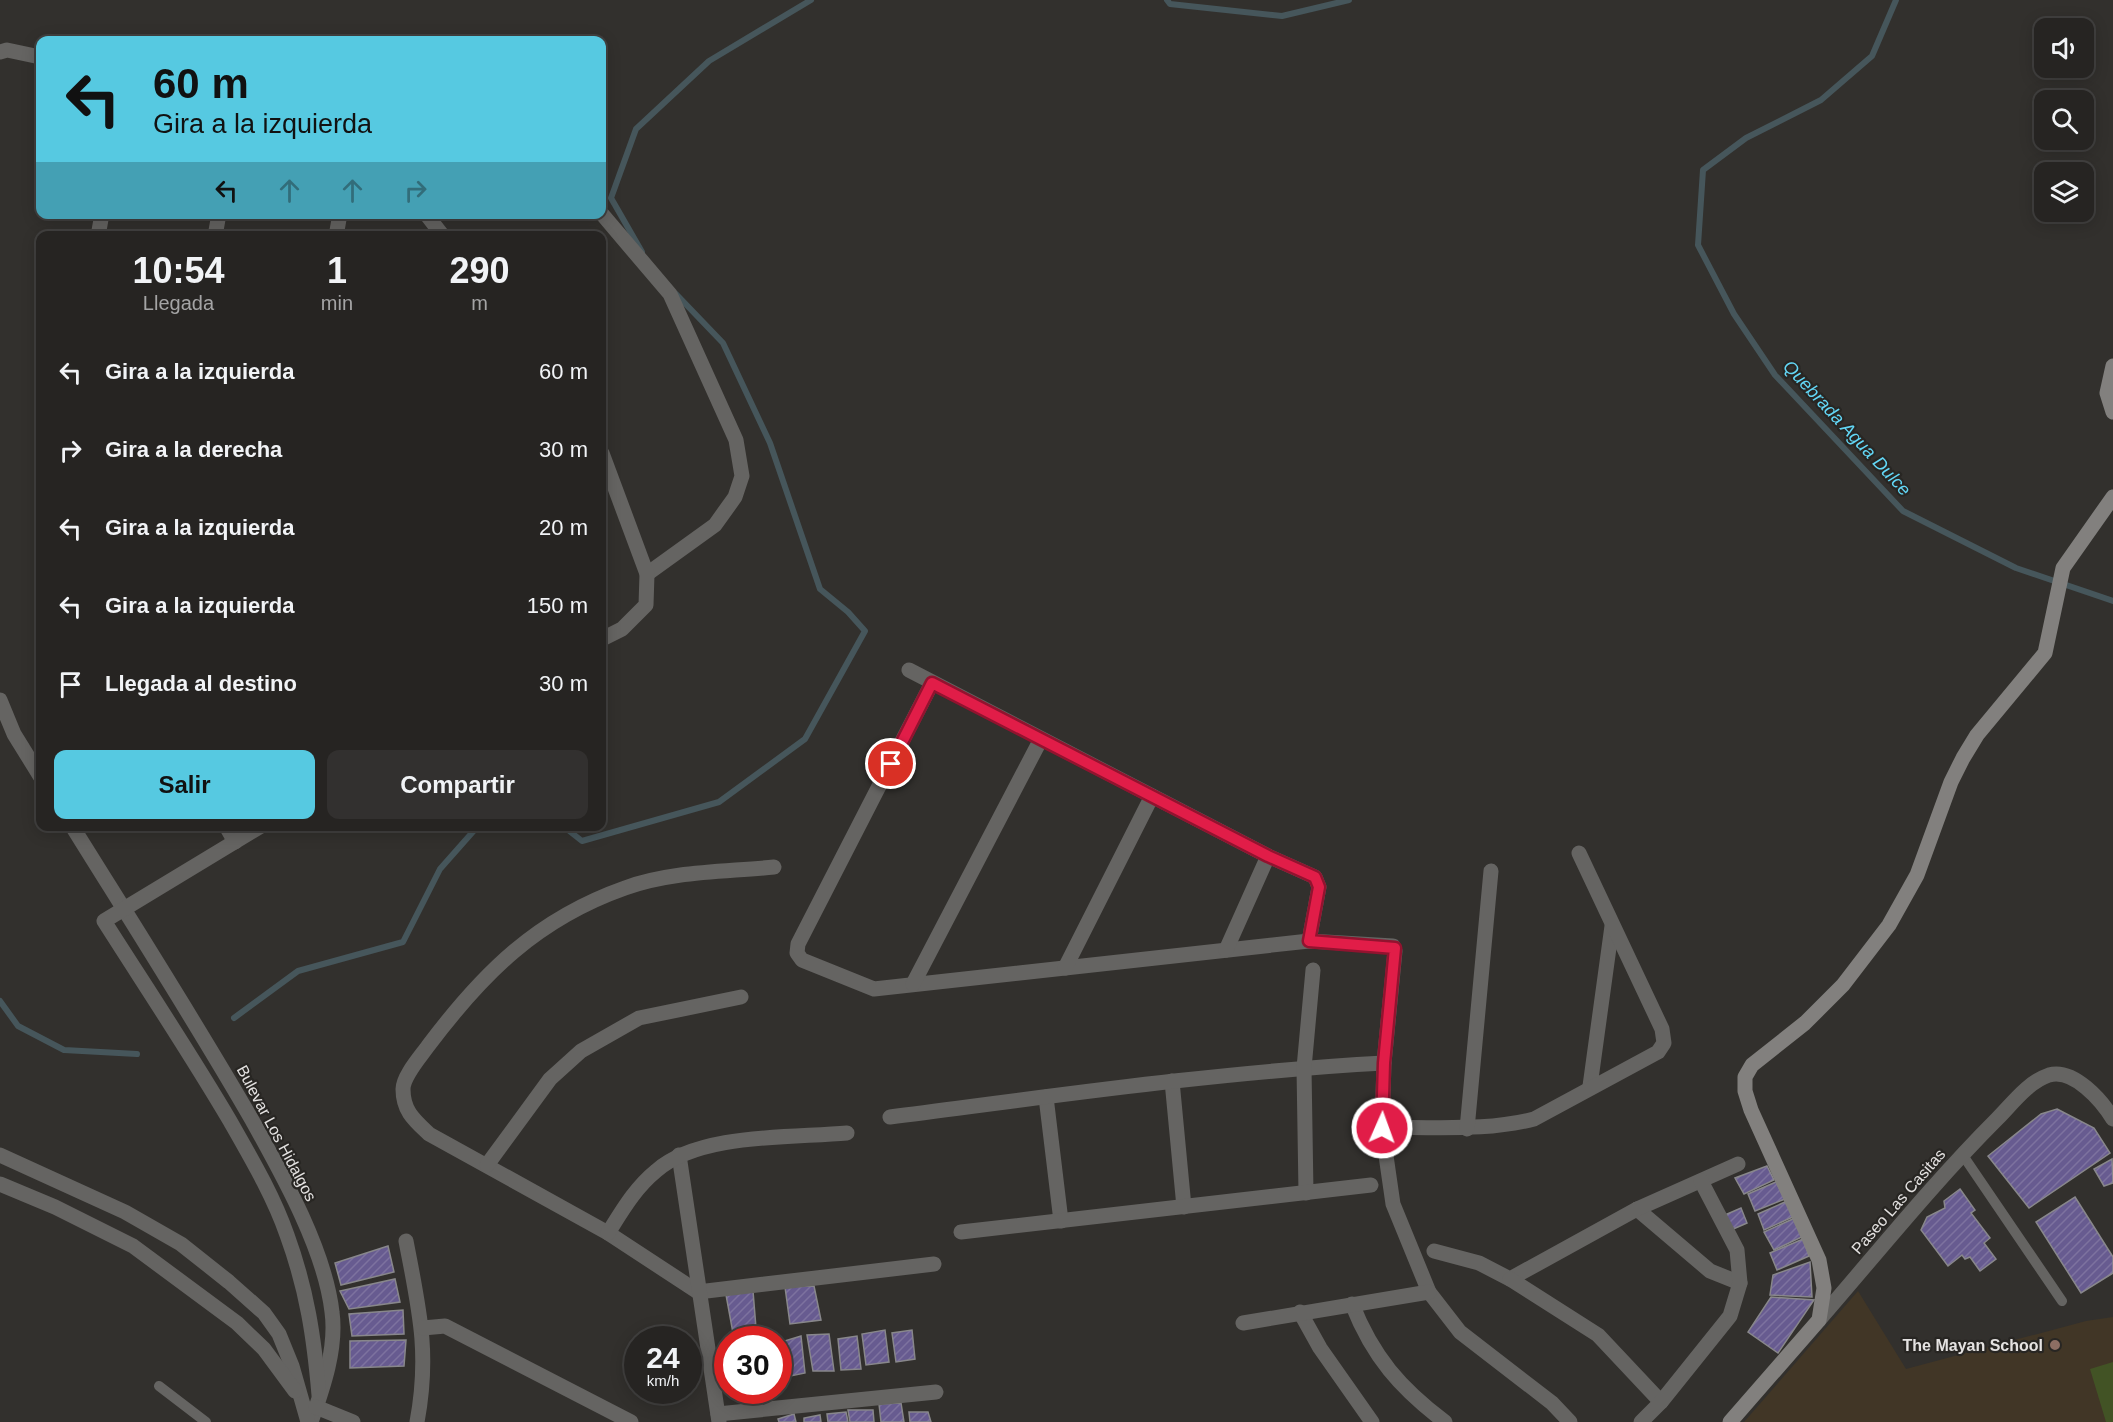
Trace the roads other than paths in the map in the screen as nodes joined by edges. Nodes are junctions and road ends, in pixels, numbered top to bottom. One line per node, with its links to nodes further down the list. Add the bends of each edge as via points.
1 (0, 52): 2 (street)
2 (36, 56)
3 (430, 219): 5 (street)
4 (606, 219): 10 (street, via 670,294 736,440 742,476 735,497 715,525)
5 (439, 231)
6 (2113, 366): 7 (street, via 2107,393)
7 (2113, 412)
8 (606, 464): 10 (street)
9 (2113, 497): 68 (street, via 2063,568 2050,641 2041,660 1977,735 1963,758 1917,875 1889,926 1843,986 1805,1023 1752,1065 1745,1077 1751,1110 1820,1260 1824,1288)
10 (647, 574): 11 (street, via 646,606 622,629)
11 (606, 637)
12 (909, 670): 13 (street)
13 (932, 683): 15 (street); 32 (street, via 798,944 797,953 802,960 874,989)
14 (0, 700): 16 (street, via 14,734)
15 (1041, 740): 17 (street); 32 (street)
16 (36, 770)
17 (1152, 796): 23 (street); 30 (street)
18 (75, 831): 26 (street, Bulevar Los Hidalgos)
19 (229, 831): 21 (street)
20 (253, 831): 21 (street)
21 (235, 842): 26 (street)
22 (1579, 853): 27 (street)
23 (1268, 856): 28 (street, via 1315,877 1318,882); 29 (street)
24 (774, 867): 48 (street, via 662,878 625,887 554,922 520,944 464,998 418,1059 403,1086 407,1114 429,1134)
25 (1491, 871): 42 (street)
26 (124, 909): 71 (street, Bulevar Los Hidalgos, via 104,921 259,1172 287,1233); 76 (street, Bulevar Los Hidalgos, via 226,1076 303,1221 333,1312 331,1355)
27 (1612, 926): 37 (street); 37 (street, via 1662,1029 1664,1043 1658,1052)
28 (1309, 941): 29 (street); 34 (street, via 1395,948)
29 (1226, 950): 30 (street)
30 (1065, 968): 32 (street)
31 (1313, 970): 35 (street)
32 (913, 984)
33 (741, 997): 48 (street, via 639,1018 581,1051 550,1079)
34 (1384, 1063): 35 (street); 41 (street)
35 (1304, 1068): 36 (street); 52 (street)
36 (1172, 1082): 38 (street); 53 (street)
37 (1590, 1086): 42 (street, via 1533,1119)
38 (1046, 1097): 39 (street); 55 (street)
39 (890, 1117)
40 (2113, 1119): 44 (street, Paseo Las Casitas, via 2100,1101 2074,1080 2051,1075 2028,1088)
41 (1382, 1128): 42 (street); 64 (street, via 1393,1204)
42 (1467, 1129)
43 (848, 1133): 46 (street, via 710,1144)
44 (1962, 1154): 65 (lane); 68 (street, Paseo Las Casitas)
45 (0, 1155): 72 (street, via 125,1212 181,1244 264,1313)
46 (679, 1155): 57 (street, via 656,1171 630,1198); 63 (street)
47 (1738, 1164): 49 (street)
48 (487, 1165): 57 (street)
49 (1701, 1181): 54 (street); 62 (street, via 1737,1250)
50 (0, 1184): 75 (street, via 133,1246 237,1323 264,1349)
51 (1371, 1185): 52 (street)
52 (1306, 1193): 53 (street)
53 (1184, 1207): 55 (street)
54 (1637, 1209): 61 (street); 62 (street, via 1710,1271)
55 (1061, 1221): 56 (street)
56 (961, 1232)
57 (608, 1233): 63 (street)
58 (406, 1241): 70 (street)
59 (1434, 1251): 61 (street, via 1479,1263)
60 (934, 1264): 63 (street)
61 (1510, 1279): 77 (street, via 1598,1335)
62 (1740, 1283): 77 (street, via 1730,1316)
63 (698, 1292): 78 (street)
64 (1429, 1292): 66 (street); 86 (street, via 1460,1332 1552,1403)
65 (2062, 1301)
66 (1352, 1304): 67 (street); 85 (street, via 1365,1335 1386,1368 1416,1400)
67 (1300, 1312): 69 (street); 84 (street)
68 (1819, 1320): 88 (street, Paseo Las Casitas)
69 (1244, 1323)
70 (423, 1328): 82 (street, via 424,1365); 83 (street, via 445,1326)
71 (315, 1348): 72 (street, via 300,1357); 76 (street, Bulevar Los Hidalgos)
72 (289, 1355): 75 (street)
73 (159, 1386): 79 (lane)
74 (936, 1392): 78 (street)
75 (298, 1396): 80 (street)
76 (317, 1401): 80 (street, Bulevar Los Hidalgos); 81 (street)
77 (1661, 1402): 87 (street)
78 (718, 1418)
79 (206, 1422)
80 (309, 1422)
81 (353, 1422)
82 (417, 1422)
83 (631, 1422)
84 (1372, 1422)
85 (1445, 1422)
86 (1570, 1422)
87 (1641, 1422)
88 (1730, 1422)

